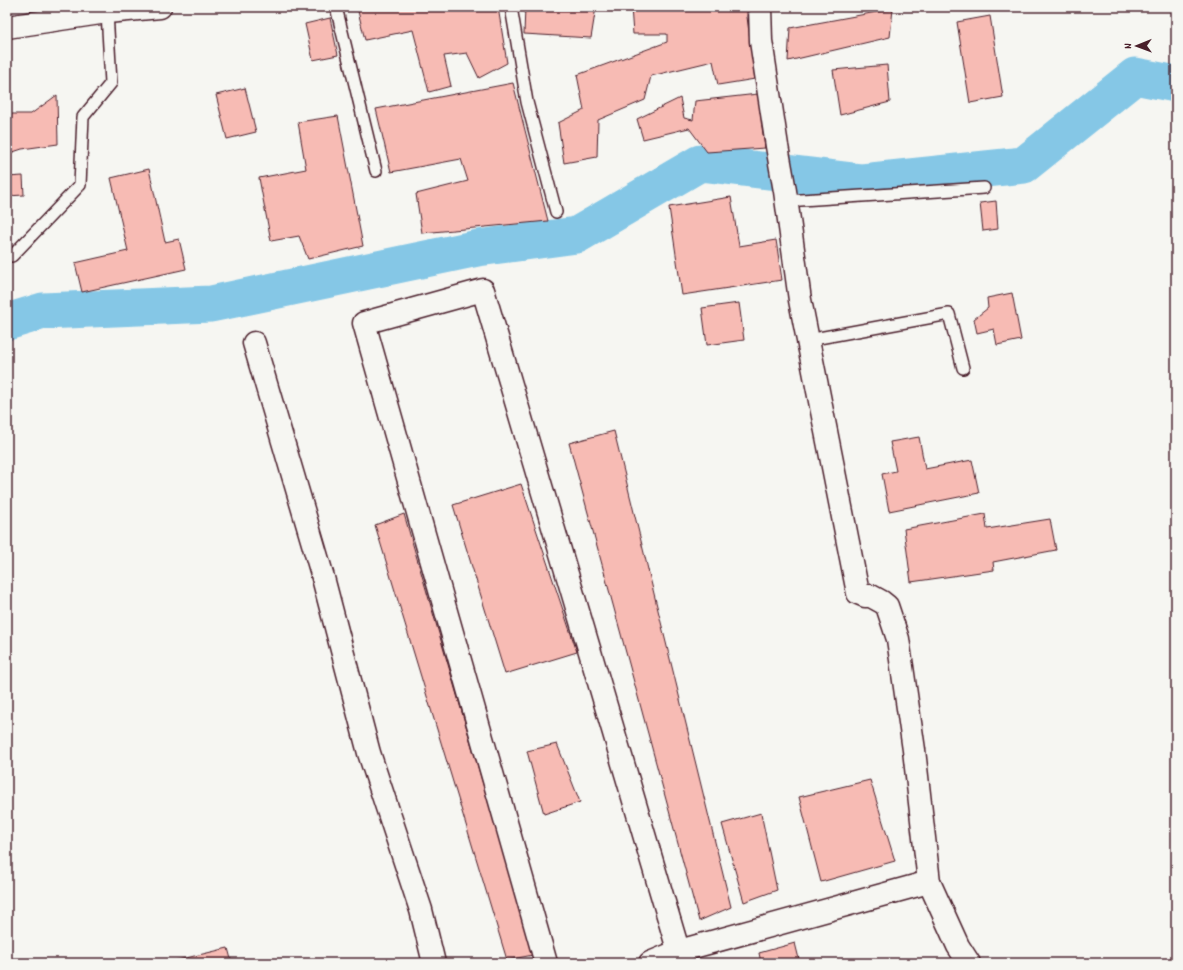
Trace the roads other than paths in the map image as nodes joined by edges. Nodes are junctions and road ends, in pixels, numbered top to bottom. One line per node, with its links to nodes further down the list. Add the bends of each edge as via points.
1 (160, 7): 5 (street)
2 (336, 7): 8 (lane)
3 (511, 7): 11 (lane, via 527,102)
4 (760, 7): 10 (street, via 761,40)
5 (107, 12): 6 (street); 12 (lane, via 111,84 83,117 80,186)
6 (46, 14): 7 (street)
7 (7, 27)
8 (376, 171)
9 (984, 188): 10 (lane)
10 (786, 196): 13 (street)
11 (556, 212)
12 (12, 256)
13 (808, 340): 15 (lane, via 948,314); 16 (street, via 858,593 871,596 887,606 898,638)
14 (254, 343): 18 (street, via 322,574 369,753 421,910)
15 (963, 368)
16 (929, 882): 17 (street); 21 (street, via 958,946)
17 (680, 957): 19 (street, via 483,290 364,323); 20 (street)
18 (434, 963)
19 (546, 963)
20 (650, 963)
21 (969, 963)

